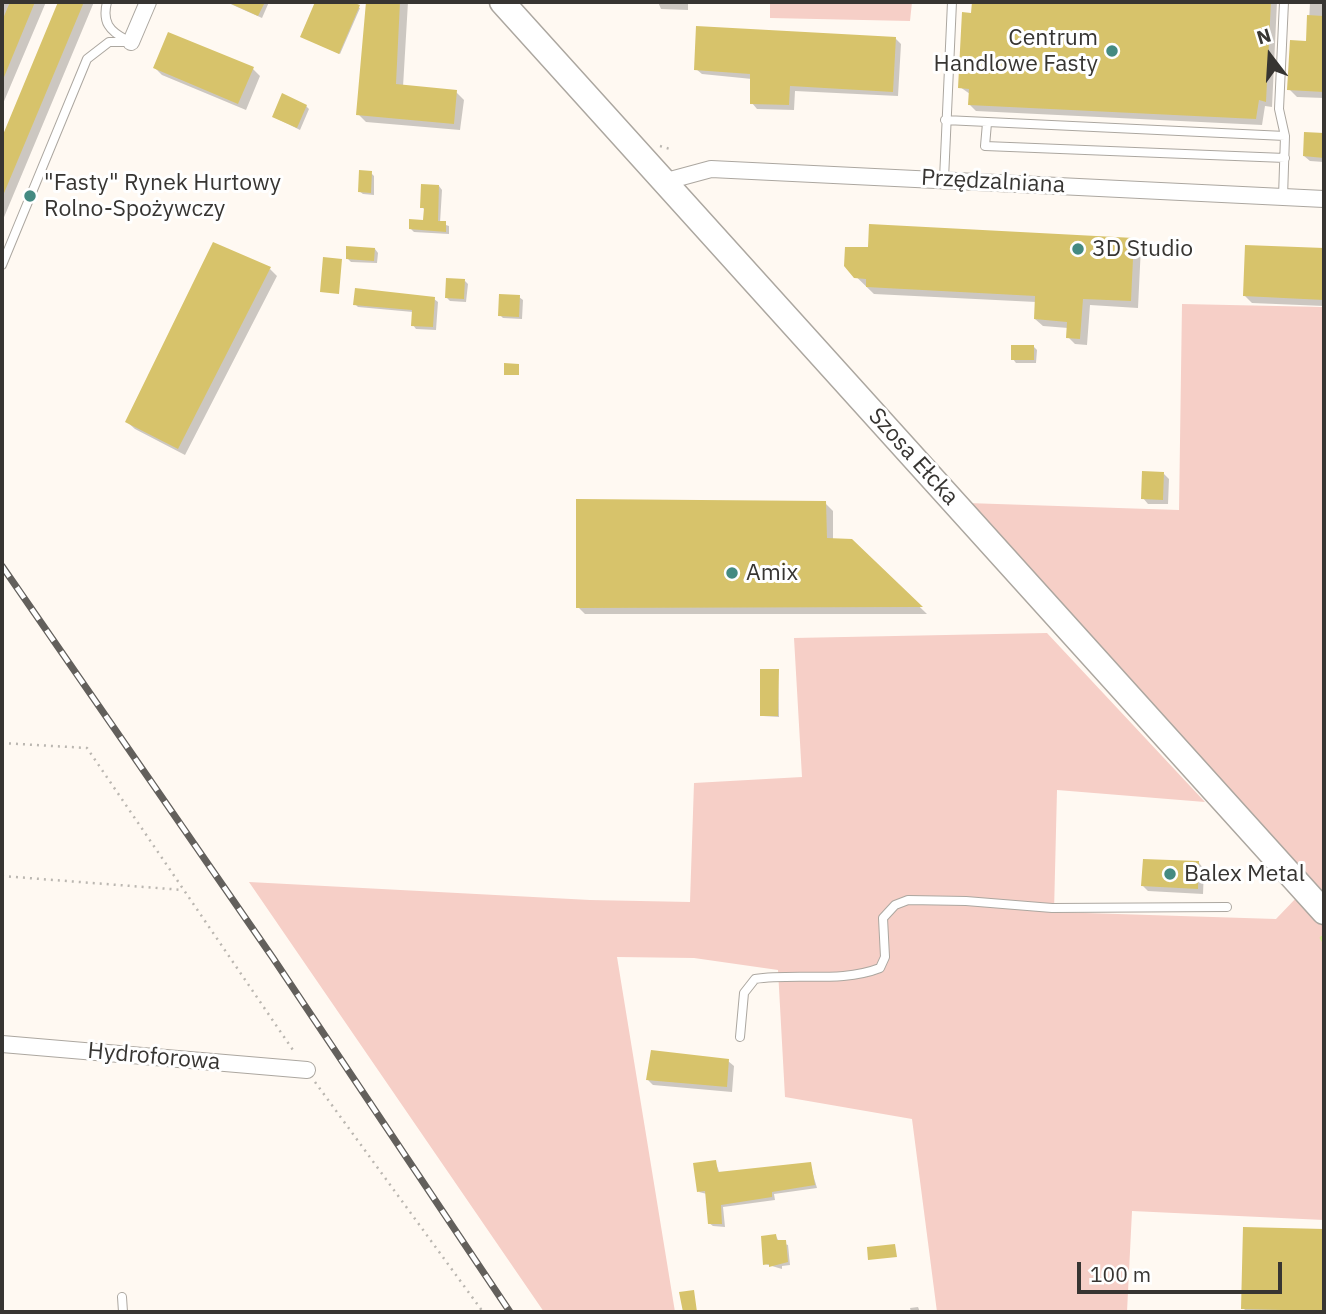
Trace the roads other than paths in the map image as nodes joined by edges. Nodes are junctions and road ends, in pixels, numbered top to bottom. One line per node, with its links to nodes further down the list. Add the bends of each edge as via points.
1 (107, 2): 6 (lane, via 104,16 108,26)
2 (148, 2): 6 (street)
3 (502, 2): 12 (main road, Szosa Ełcka)
4 (952, 2): 7 (lane)
5 (1284, 2): 9 (lane, via 1279,109)
6 (131, 42): 15 (lane, via 109,42 87,59)
7 (945, 120): 8 (lane); 11 (lane)
8 (987, 123): 9 (lane); 10 (lane, via 985,146)
9 (1285, 136): 10 (lane)
10 (1285, 158): 13 (lane)
11 (944, 179): 12 (street, Przędzalniana, via 711,169); 13 (street, Przędzalniana)
12 (663, 182): 17 (main road, Szosa Ełcka)
13 (1283, 197): 14 (street, Przędzalniana)
14 (1324, 199)
15 (2, 265)
16 (1227, 907): 18 (lane, via 1052,908 908,900 895,905 883,918 885,957 880,968 863,975 755,979 744,993)
17 (1324, 912)
18 (740, 1037)
19 (2, 1044): 20 (street, Hydroforowa)
20 (307, 1070)
21 (122, 1297): 22 (lane)
22 (123, 1312)

